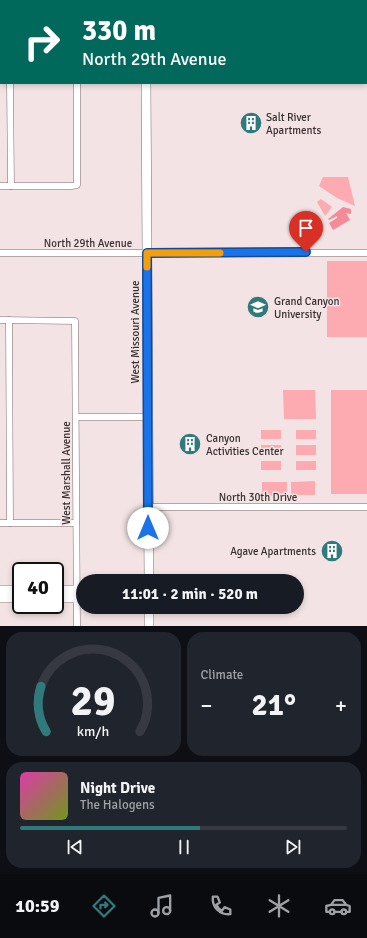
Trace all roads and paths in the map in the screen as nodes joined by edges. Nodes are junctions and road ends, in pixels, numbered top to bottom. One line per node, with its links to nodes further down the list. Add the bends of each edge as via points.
1 (10, 84): 5 (street)
2 (77, 84): 5 (street, via 77,185)
3 (146, 84): 7 (street, West Missouri Avenue)
4 (0, 186): 5 (street)
5 (11, 186)
6 (0, 253): 7 (street, North 29th Avenue)
7 (147, 253): 8 (street, North 29th Avenue); 12 (street, West Missouri Avenue)
8 (367, 253)
9 (0, 320): 10 (street)
10 (9, 320): 11 (street, West Marshall Avenue, via 75,321); 16 (street)
11 (76, 417): 12 (street); 17 (street, West Marshall Avenue)
12 (148, 417): 13 (street, West Missouri Avenue)
13 (148, 507): 14 (street, North 30th Drive); 19 (street, West Missouri Avenue)
14 (367, 508)
15 (0, 523): 16 (street)
16 (10, 523): 17 (street)
17 (76, 523): 18 (street, West Marshall Avenue)
18 (79, 574)
19 (149, 574)
20 (0, 590): 21 (street)
21 (12, 590)
22 (64, 591): 23 (street)
23 (76, 593)
24 (76, 595): 25 (street)
25 (64, 597)
26 (0, 598): 27 (street)
27 (12, 598)
28 (78, 614): 30 (street, West Marshall Avenue)
29 (149, 614): 31 (street)
30 (77, 626)
31 (149, 626)

